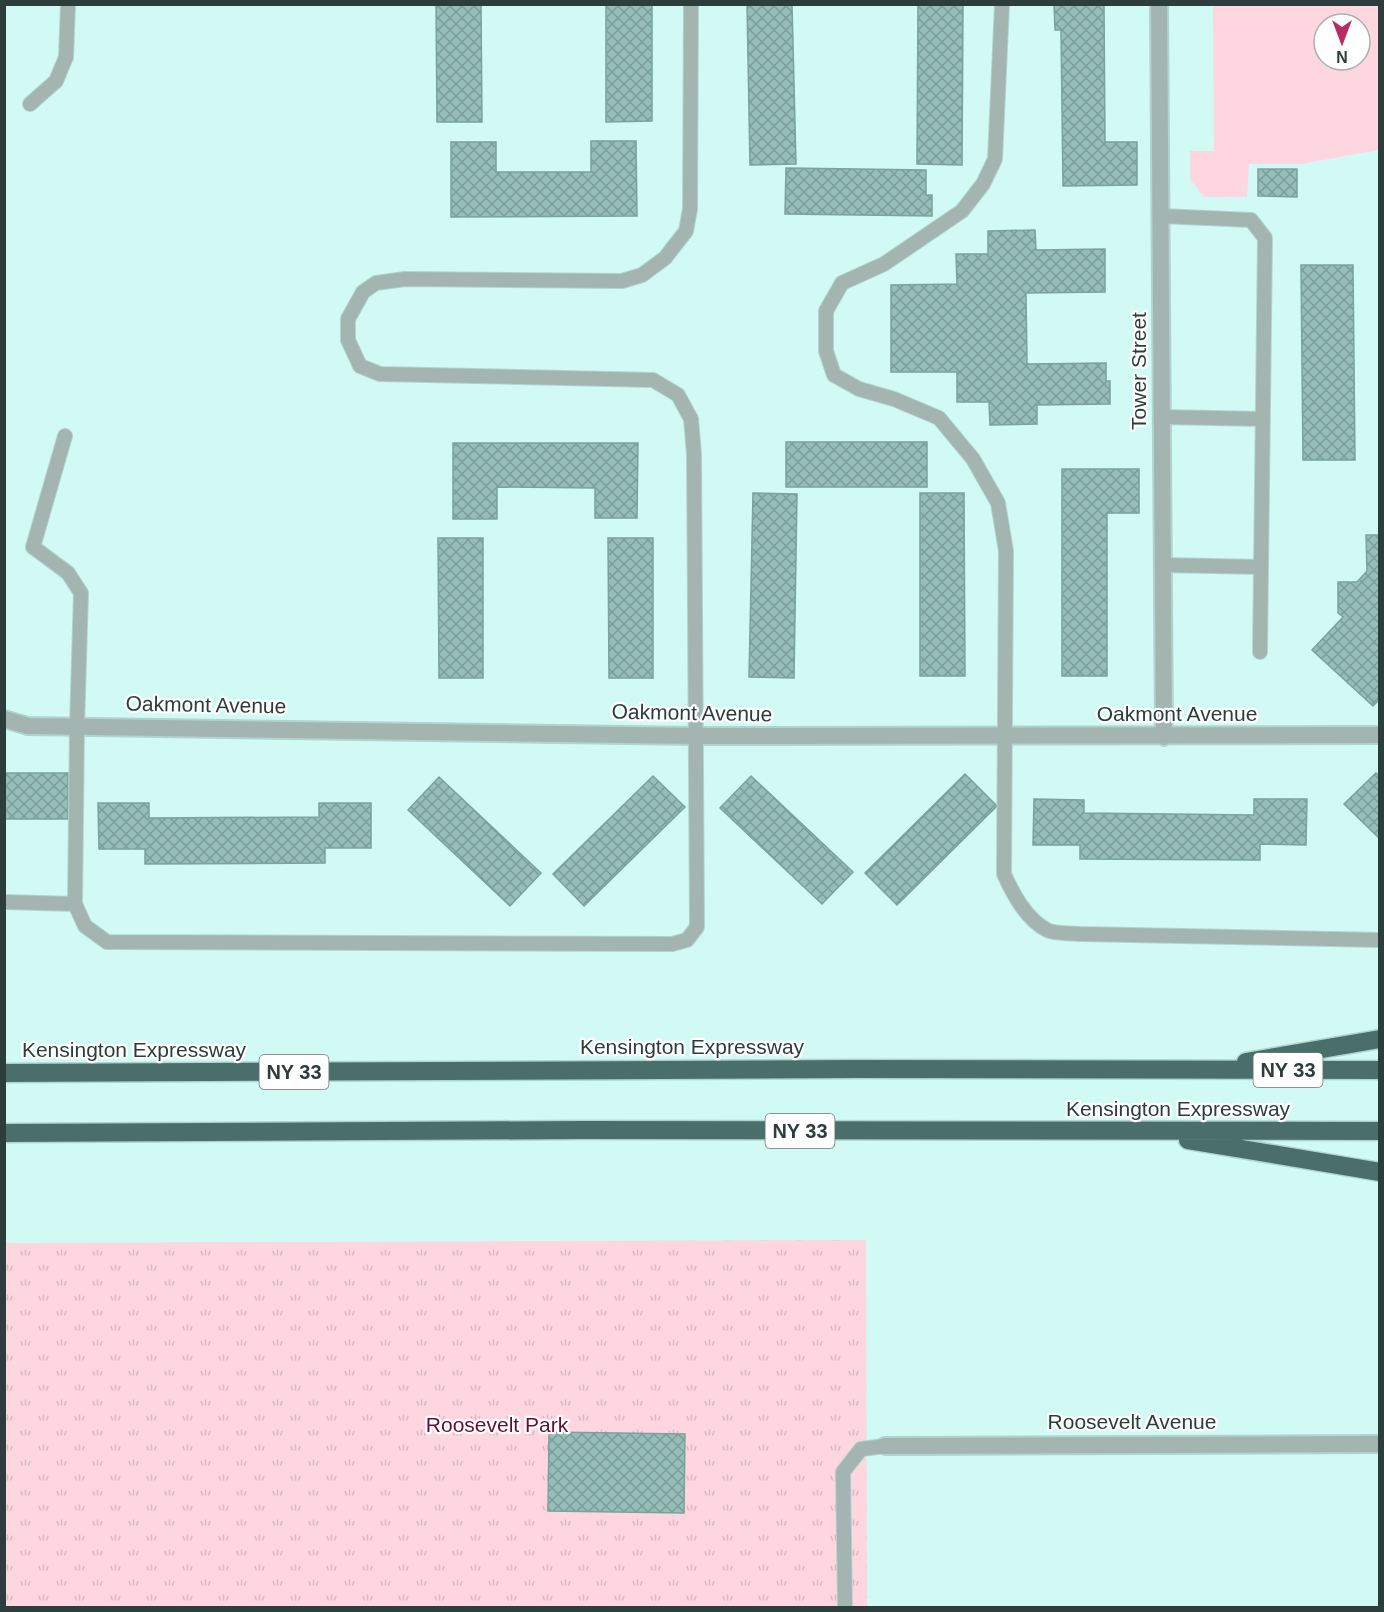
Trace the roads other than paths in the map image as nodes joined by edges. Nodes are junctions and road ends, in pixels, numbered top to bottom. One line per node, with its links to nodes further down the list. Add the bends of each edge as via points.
1 (68, 4): 5 (lane, via 66,57 56,81)
2 (690, 4): 16 (lane, via 690,209 686,231 665,258 642,275 622,281 405,279 376,283 363,292 348,319 348,340 360,366 380,374 653,380 678,395 691,420 693,454)
3 (1002, 4): 17 (lane, via 994,159 983,184 962,210 884,264 842,283 826,311 826,351 834,375 859,389 939,418 973,459 998,503 1006,551)
4 (1159, 4): 6 (street, Tower Street)
5 (30, 104)
6 (1161, 216): 7 (street, Tower Street); 8 (lane, via 1251,220 1265,238)
7 (1162, 417): 8 (lane); 10 (street, Tower Street)
8 (1263, 419): 11 (lane)
9 (65, 436): 14 (lane, via 33,547 68,573 81,593)
10 (1163, 565): 11 (lane); 18 (street, Tower Street)
11 (1261, 567): 12 (lane)
12 (1260, 652)
13 (4, 719): 14 (street, Oakmont Avenue, via 28,726)
14 (77, 726): 16 (street, Oakmont Avenue); 20 (lane)
15 (1380, 735): 18 (street, Oakmont Avenue)
16 (695, 736): 17 (street, Oakmont Avenue); 20 (lane, via 697,927 687,940 672,944 107,942 85,926)
17 (1004, 737): 18 (street, Oakmont Avenue); 21 (lane, via 1004,874 1029,915 1048,930 1080,934)
18 (1164, 737)
19 (4, 902): 20 (lane)
20 (75, 904)
21 (1380, 940)
22 (1380, 1039): 24 (highway)
23 (1380, 1070): 24 (highway, Kensington Expressway / NY 33)
24 (1196, 1071): 25 (highway, Kensington Expressway / NY 33)
25 (4, 1073)
26 (1380, 1131): 27 (highway, Kensington Expressway / NY 33)
27 (1138, 1132): 28 (highway, Kensington Expressway / NY 33); 29 (highway)
28 (4, 1133)
29 (1380, 1172)
30 (1380, 1444): 31 (street, Roosevelt Avenue)
31 (885, 1446): 32 (lane, via 861,1449 843,1472)
32 (845, 1608)

